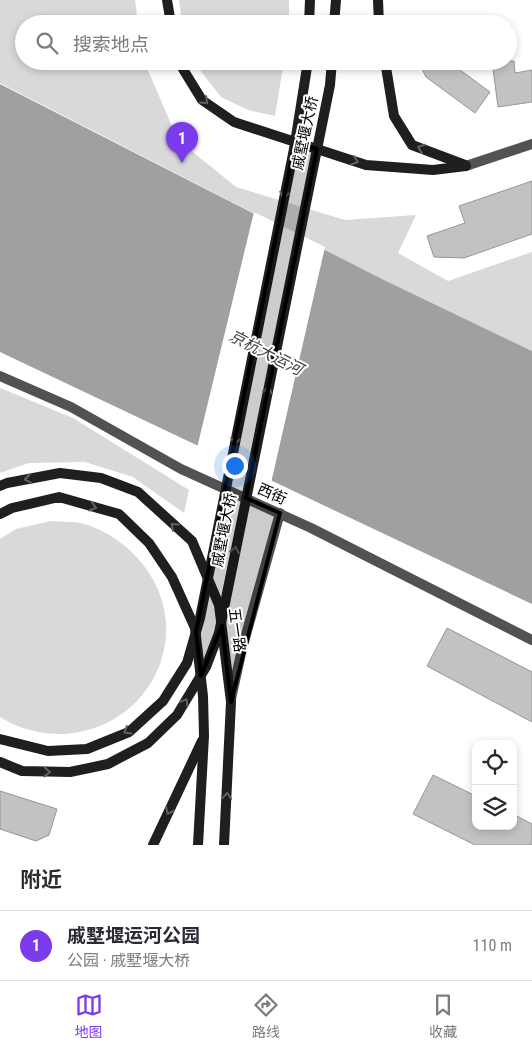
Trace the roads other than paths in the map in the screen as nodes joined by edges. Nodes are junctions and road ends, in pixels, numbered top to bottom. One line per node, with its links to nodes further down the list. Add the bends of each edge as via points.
1 (167, 0): 5 (main road)
2 (310, 0): 6 (main road)
3 (336, 0): 7 (main road)
4 (378, 0): 8 (main road)
5 (170, 15)
6 (309, 15)
7 (335, 15)
8 (379, 15)
9 (184, 70): 14 (main road, one-way to 14, via 202,100 234,122 366,165 433,170)
10 (306, 70): 22 (main road, 戚墅堰大桥, one-way to 22, bridge, via 290,169 200,618 187,663 163,701 129,732 87,749 48,751)
11 (331, 70): 23 (main road, 戚墅堰大桥, one-way to 11, bridge, via 22,771 51,772 70,772 108,764 148,743 177,715 206,667 219,633)
12 (386, 70): 14 (main road, one-way to 12, via 412,144 394,116)
13 (532, 144): 14 (street)
14 (466, 166)
15 (0, 376): 17 (street, 西街, via 71,407 182,469)
16 (4, 484): 20 (main road, 五一路, one-way to 16, via 219,606 192,542 138,492 101,478 60,473)
17 (280, 513): 19 (street, 西街); 20 (street, via 242,648)
18 (0, 514): 21 (main road, one-way to 21, via 59,497 119,514 149,543 172,577 196,628 204,696)
19 (532, 640)
20 (231, 702): 26 (main road, 五一路, one-way to 20)
21 (204, 736): 24 (main road, one-way to 24); 25 (main road)
22 (0, 739)
23 (0, 762)
24 (153, 845)
25 (198, 845)
26 (224, 845)

